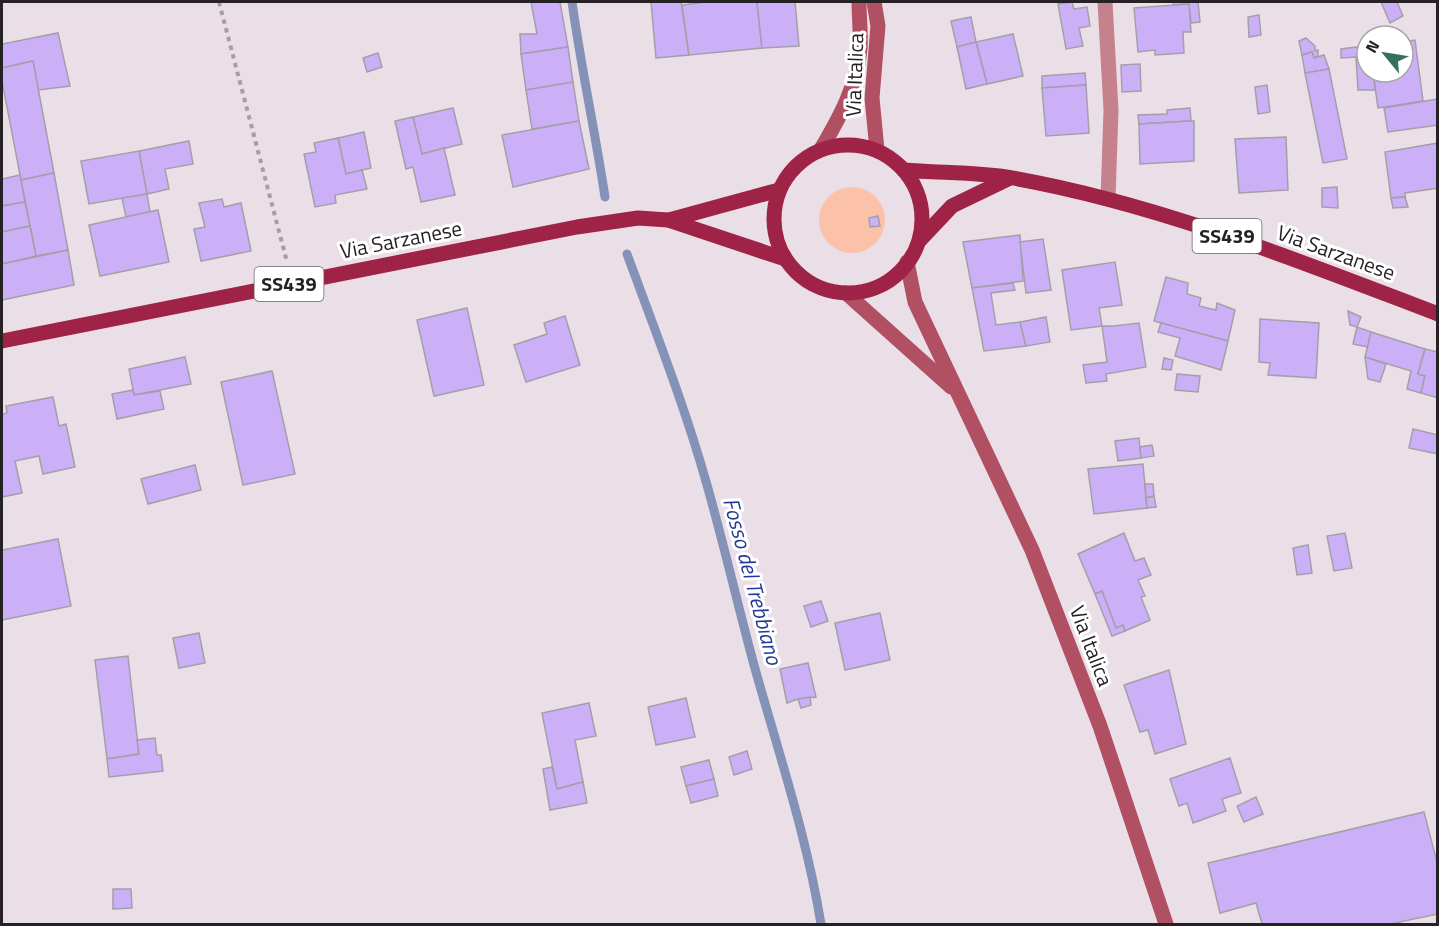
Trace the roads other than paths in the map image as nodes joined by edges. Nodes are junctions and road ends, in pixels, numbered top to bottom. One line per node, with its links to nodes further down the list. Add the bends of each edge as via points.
1 (859, 2): 4 (main road, Via Italica, via 860,51 854,78 844,111)
2 (874, 2): 5 (main road, Via Italica, via 878,26 872,98)
3 (1105, 2): 9 (street, via 1111,110)
4 (821, 149): 5 (main road, SS439, via 849,144); 8 (main road, SS439, via 796,165)
5 (877, 150): 6 (main road, SS439)
6 (904, 170): 7 (main road, SS439); 11 (main road, SS439, via 921,204)
7 (1011, 177): 9 (main road, Via Sarzanese / SS439); 11 (main road, SS439, via 952,206)
8 (779, 190): 10 (main road, SS439); 12 (main road, SS439, via 773,225)
9 (1108, 199): 15 (main road, Via Sarzanese / SS439, via 1232,237)
10 (668, 220): 12 (main road, SS439); 16 (main road, Via Sarzanese / SS439, via 638,218 577,227)
11 (919, 241): 13 (main road, SS439)
12 (785, 259): 14 (main road, SS439, via 801,277 822,289)
13 (907, 262): 14 (main road, SS439, via 881,286); 17 (main road, Via Italica, via 915,302)
14 (846, 293): 17 (main road, Via Italica)
15 (1437, 314)
16 (2, 341)
17 (956, 391): 18 (main road, Via Italica, via 1036,561 1100,726)
18 (1166, 924)

